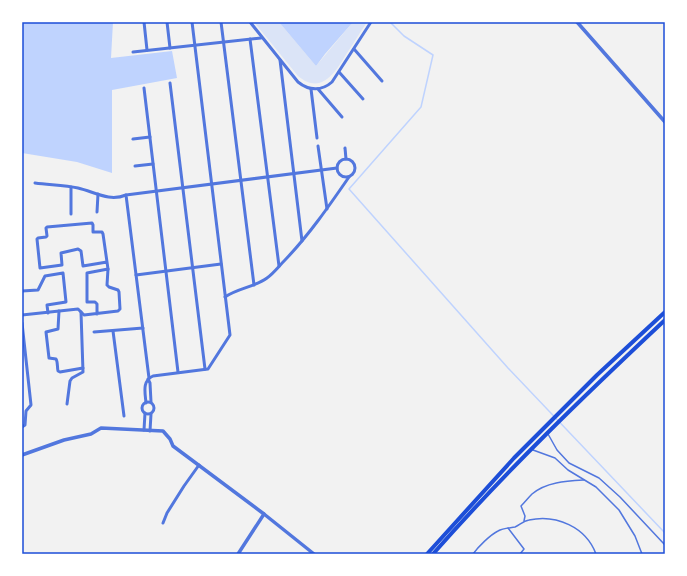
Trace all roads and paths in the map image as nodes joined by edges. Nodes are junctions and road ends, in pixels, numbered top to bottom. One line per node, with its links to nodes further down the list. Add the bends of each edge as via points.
1 (144, 22): 14 (street)
2 (167, 22): 12 (street)
3 (192, 22): 11 (street)
4 (222, 22): 10 (street)
5 (250, 22): 8 (street)
6 (372, 22): 13 (street)
7 (577, 22): 25 (street)
8 (261, 38): 9 (street); 16 (street)
9 (250, 39): 10 (street); 37 (street)
10 (224, 42): 11 (street); 59 (street)
11 (195, 45): 12 (street); 40 (street)
12 (170, 48): 14 (street)
13 (354, 49): 17 (street); 18 (street)
14 (147, 50): 15 (street)
15 (133, 52)
16 (280, 60): 21 (street, via 298,82); 36 (street)
17 (339, 72): 22 (street, via 329,84); 23 (street)
18 (382, 81)
19 (170, 83): 42 (street)
20 (144, 88): 26 (street)
21 (311, 89): 22 (street); 27 (street)
22 (318, 89): 24 (street)
23 (363, 99)
24 (342, 117)
25 (665, 122)
26 (150, 137): 28 (street); 32 (street)
27 (317, 138)
28 (133, 139)
29 (318, 146): 35 (street)
30 (345, 148): 31 (street)
31 (346, 159): 34 (street, via 340,161); 38 (street, via 355,166 355,173)
32 (153, 164): 33 (street); 43 (street)
33 (135, 166)
34 (337, 168): 35 (street); 38 (street, via 340,176)
35 (321, 170): 36 (street); 46 (street)
36 (294, 174): 37 (street); 49 (street)
37 (268, 177): 40 (street); 53 (street)
38 (349, 177): 46 (street)
39 (35, 183): 41 (street)
40 (212, 184): 42 (street); 51 (street)
41 (71, 187): 44 (street); 48 (street)
42 (183, 188): 43 (street); 54 (street)
43 (157, 191): 45 (street); 56 (street)
44 (98, 194): 45 (street, via 112,198); 47 (street)
45 (126, 195): 58 (street)
46 (327, 209): 49 (street)
47 (97, 212)
48 (71, 214)
49 (302, 241): 53 (street)
50 (107, 262): 52 (street, via 83,266 81,251 78,249 60,253); 52 (street, via 103,234 93,232 92,223 47,227 47,236 37,239 40,268); 55 (street)
51 (221, 264): 54 (street); 61 (street)
52 (62, 265): 57 (street)
53 (279, 266): 59 (street, via 267,278)
54 (193, 268): 56 (street); 74 (street)
55 (108, 269): 66 (street, via 87,273 87,302 97,304); 66 (street, via 107,284 118,290 120,310)
56 (166, 271): 58 (street); 75 (street)
57 (63, 274): 60 (street, via 43,278 38,290); 65 (street, via 66,302 47,305)
58 (136, 275): 70 (street)
59 (254, 285): 61 (street, via 236,290)
60 (22, 291)
61 (225, 297): 74 (street, via 230,335 208,369)
62 (59, 311): 63 (street, via 78,309); 65 (street); 73 (street, via 58,329 46,332 49,358 56,359 60,372)
63 (81, 312): 66 (street, via 84,315); 73 (street)
64 (665, 312): 98 (main road, via 597,374 514,458)
65 (48, 313): 67 (street)
66 (97, 314)
67 (22, 315)
68 (665, 320): 86 (main road)
69 (22, 323): 83 (street, via 31,404 26,411 25,425)
70 (143, 328): 71 (street); 76 (street)
71 (113, 331): 72 (street); 82 (street)
72 (94, 332)
73 (84, 368): 79 (street, via 83,372 70,381)
74 (205, 369): 75 (street)
75 (178, 372): 76 (street)
76 (148, 378): 77 (street); 78 (street, via 145,383)
77 (150, 402): 78 (street); 81 (street, via 155,408)
78 (146, 403): 80 (street, via 142,407)
79 (67, 404)
80 (145, 413): 81 (street); 84 (street)
81 (151, 414): 85 (street)
82 (124, 416)
83 (22, 427)
84 (144, 430): 85 (street); 88 (street, via 100,428 91,434 64,440)
85 (150, 431): 89 (street, via 163,431 173,446)
86 (548, 432): 87 (main road); 95 (lane, via 557,450 569,463 599,478)
87 (531, 449): 90 (lane, via 555,458); 99 (main road)
88 (22, 455)
89 (199, 465): 91 (street); 93 (street)
90 (584, 480): 92 (lane, via 559,482 533,494 521,506); 103 (lane, via 619,510)
91 (264, 514): 96 (street); 97 (street)
92 (524, 521): 94 (lane, via 519,526); 102 (lane, via 545,518 574,526 586,537)
93 (163, 523)
94 (508, 528): 100 (lane, via 498,531); 101 (lane, via 524,549)
95 (665, 545)
96 (238, 554)
97 (314, 554)
98 (427, 554)
99 (433, 554)
100 (473, 554)
101 (520, 554)
102 (596, 554)
103 (642, 554)

